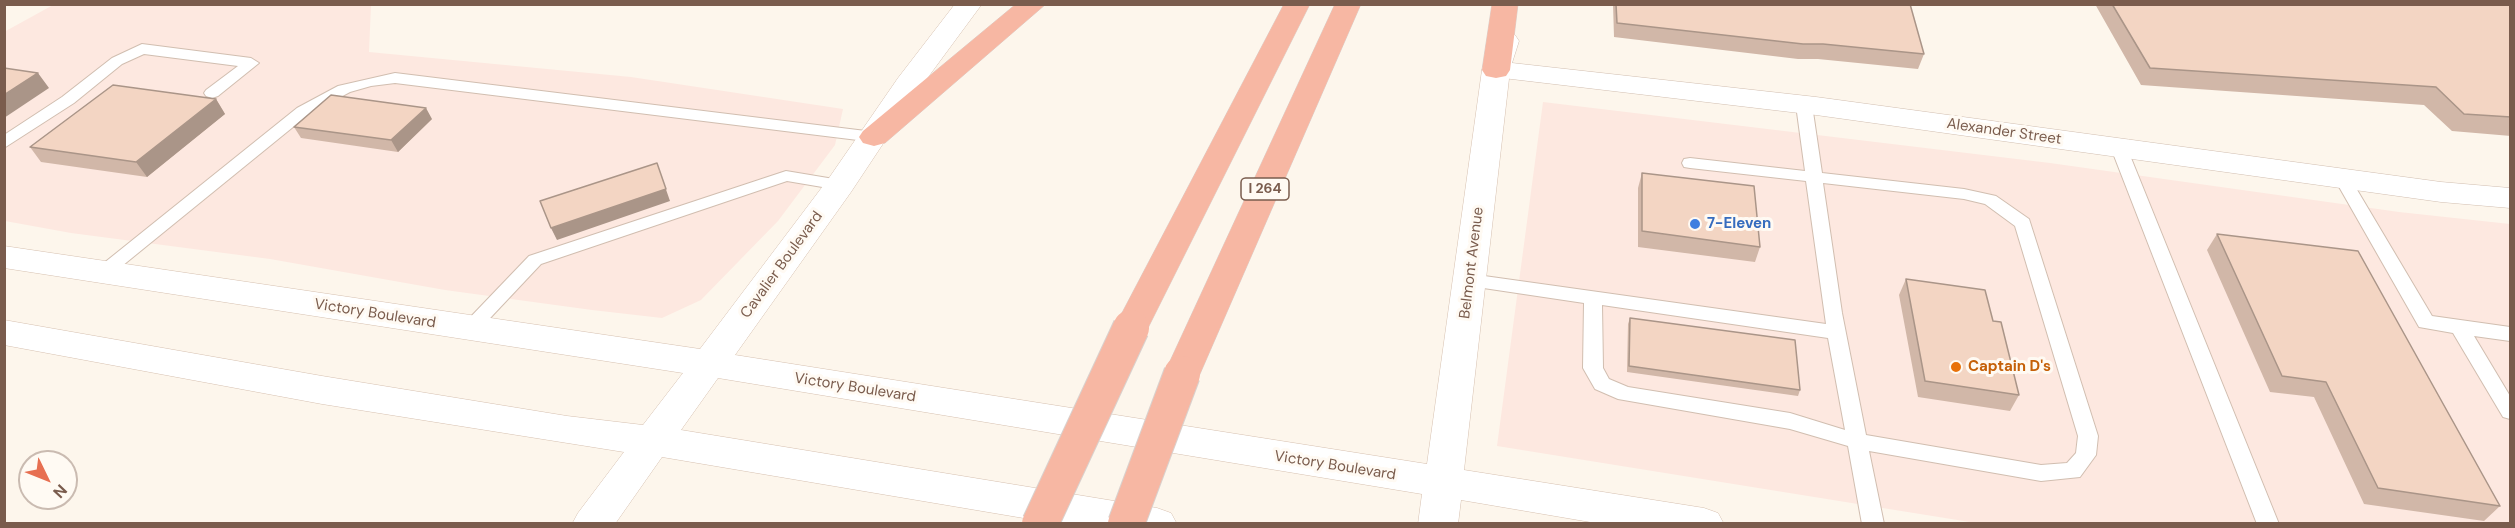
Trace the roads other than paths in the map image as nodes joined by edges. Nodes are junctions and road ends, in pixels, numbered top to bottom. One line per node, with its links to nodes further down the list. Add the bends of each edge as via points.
1 (1033, 4): 10 (highway)
2 (1297, 4): 33 (highway, bridge, via 1131,328)
3 (1348, 4): 34 (highway, I 264, bridge, via 1182,374)
4 (1505, 4): 7 (highway)
5 (1516, 4): 7 (main road, Belmont Avenue)
6 (957, 9): 10 (main road, Cavalier Boulevard)
7 (1496, 70): 9 (main road, Alexander Street); 20 (main road, Belmont Avenue)
8 (212, 93): 11 (lane, via 251,63 142,49 117,61)
9 (1804, 105): 12 (main road, Alexander Street); 14 (lane)
10 (874, 137): 16 (main road, Cavalier Boulevard); 19 (lane, via 395,78 370,82 344,89 303,111)
11 (4, 143)
12 (2119, 148): 15 (main road, Alexander Street); 39 (lane)
13 (1690, 163): 14 (lane)
14 (1815, 178): 25 (lane); 30 (lane, via 1964,194 1990,200 2023,223 2088,436 2086,455 2073,471 2040,473)
15 (2342, 178): 17 (main road, Alexander Street); 22 (lane, via 2426,322)
16 (840, 185): 23 (lane, via 786,176 535,260); 27 (main road, Cavalier Boulevard)
17 (2511, 198)
18 (4, 257): 19 (main road, Victory Boulevard)
19 (105, 271): 23 (main road, Victory Boulevard)
20 (1470, 280): 21 (lane); 31 (main road, Belmont Avenue)
21 (1593, 297): 25 (lane); 30 (lane, via 1593,368 1602,384 1625,394 1790,421)
22 (2459, 327): 26 (lane); 28 (lane)
23 (469, 328): 27 (main road, Victory Boulevard)
24 (4, 332): 29 (main road, via 322,390)
25 (1836, 332): 30 (lane)
26 (2511, 334)
27 (711, 364): 29 (main road, Cavalier Boulevard); 31 (main road, Victory Boulevard)
28 (2511, 412)
29 (653, 440): 32 (main road, Cavalier Boulevard); 35 (main road)
30 (1857, 441): 38 (lane)
31 (1444, 483): 36 (main road, Belmont Avenue); 37 (main road, Victory Boulevard)
32 (592, 524)
33 (1040, 524)
34 (1126, 524)
35 (1157, 524)
36 (1438, 524)
37 (1704, 524)
38 (1873, 524)
39 (2268, 524)

